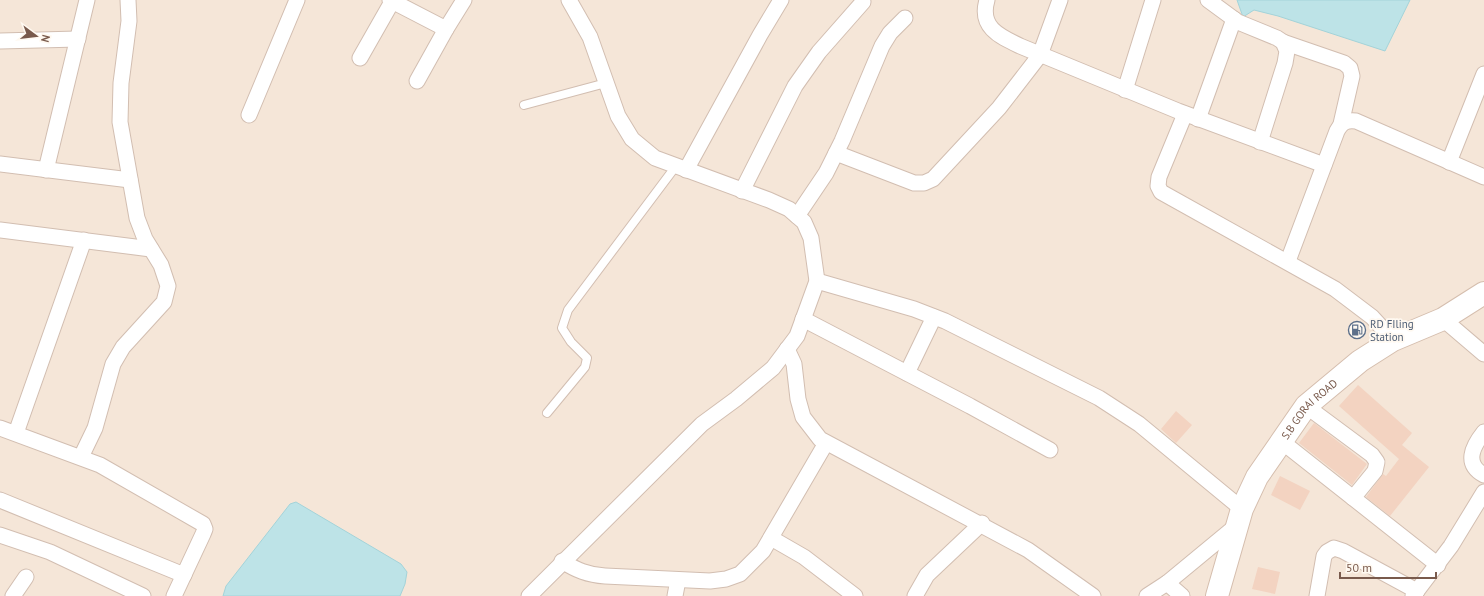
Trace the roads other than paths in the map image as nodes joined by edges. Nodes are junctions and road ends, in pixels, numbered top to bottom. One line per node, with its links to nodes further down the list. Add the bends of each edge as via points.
1 (87, 0): 16 (street)
2 (128, 0): 37 (street, via 129,21 119,105)
3 (297, 0): 26 (street)
4 (392, 0): 15 (street); 20 (street)
5 (464, 0): 15 (street)
6 (569, 0): 23 (street, via 590,37)
7 (781, 0): 34 (street)
8 (987, 0): 19 (street, via 984,17 989,25 1001,37)
9 (1060, 0): 19 (street)
10 (1153, 0): 24 (street)
11 (1208, 0): 14 (street)
12 (863, 2): 38 (street, via 819,52 795,86)
13 (905, 18): 30 (street, via 890,33 882,46)
14 (1234, 19): 18 (street); 27 (street)
15 (446, 28): 22 (street)
16 (78, 39): 17 (street); 35 (street)
17 (0, 41)
18 (1283, 42): 28 (street, via 1344,63 1350,68 1352,76); 29 (street, via 1286,51 1285,63)
19 (1040, 55): 24 (street); 30 (street, via 999,108 941,171 924,183 914,183)
20 (360, 58)
21 (1484, 74): 31 (street)
22 (417, 81)
23 (606, 83): 25 (lane); 34 (street, via 618,116 632,139 655,158)
24 (1125, 90): 27 (street)
25 (524, 105)
26 (249, 115)
27 (1192, 117): 29 (street); 43 (street, via 1159,177 1158,186 1161,192)
28 (1341, 124): 31 (street, via 1348,120 1356,121); 33 (street)
29 (1260, 142): 33 (street)
30 (836, 153): 39 (street, via 826,173)
31 (1449, 162): 36 (street)
32 (0, 164): 35 (street)
33 (1324, 166): 43 (street)
34 (681, 168): 38 (street); 54 (lane, via 568,310 562,328 588,362)
35 (46, 170): 37 (street)
36 (1484, 177)
37 (130, 180): 42 (street, via 137,218)
38 (742, 191): 39 (street, via 789,209)
39 (797, 216): 44 (street, via 804,222 811,238)
40 (0, 230): 41 (street)
41 (84, 240): 42 (street); 57 (street)
42 (151, 248): 61 (street, via 166,278 167,294 164,302 124,347 113,364 95,428)
43 (1288, 261): 49 (street, via 1355,303 1372,317)
44 (818, 281): 46 (street); 47 (street)
45 (1484, 293): 48 (street, S.B GORAI ROAD)
46 (934, 317): 52 (street); 66 (street, via 1100,398 1139,424)
47 (803, 319): 50 (street, via 797,336); 52 (street)
48 (1443, 319): 49 (street, S.B GORAI ROAD); 51 (street)
49 (1392, 340): 53 (street, S.B GORAI ROAD, via 1360,361)
50 (787, 349): 59 (street, via 794,364 803,417 820,440); 70 (street, via 773,368 702,424)
51 (1484, 354)
52 (907, 373): 60 (street)
53 (1306, 406): 58 (street, S.B GORAI ROAD); 64 (street, via 1372,455 1377,462 1375,471)
54 (547, 413)
55 (0, 428): 57 (street)
56 (1484, 432): 62 (street, via 1470,457 1472,465)
57 (16, 434): 61 (street)
58 (1281, 441): 64 (street); 66 (street, S.B GORAI ROAD, via 1257,477)
59 (826, 443): 67 (street); 69 (street)
60 (1050, 450)
61 (81, 457): 72 (street, via 111,471 203,524 205,529)
62 (1484, 475)
63 (1484, 492): 71 (street)
64 (1353, 498): 71 (street)
65 (0, 500): 72 (street)
66 (1239, 518): 75 (street); 87 (street, S.B GORAI ROAD)
67 (982, 523): 83 (street, via 927,575); 84 (street, via 1028,550)
68 (0, 535): 79 (street, via 50,552)
69 (771, 538): 74 (street, via 756,559 740,574 710,581); 82 (street, via 804,557)
70 (562, 561): 74 (street, via 590,575); 76 (street)
71 (1438, 565): 77 (street)
72 (184, 575): 80 (street)
73 (26, 577): 78 (street)
74 (678, 580): 81 (street)
75 (1167, 583): 85 (street); 86 (street)
76 (535, 594)
77 (1415, 594): 88 (street, via 1334,548 1324,556)
78 (13, 596)
79 (143, 596)
80 (174, 596)
81 (675, 596)
82 (855, 596)
83 (914, 596)
84 (1092, 596)
85 (1147, 596)
86 (1182, 596)
87 (1217, 596)
88 (1317, 596)

